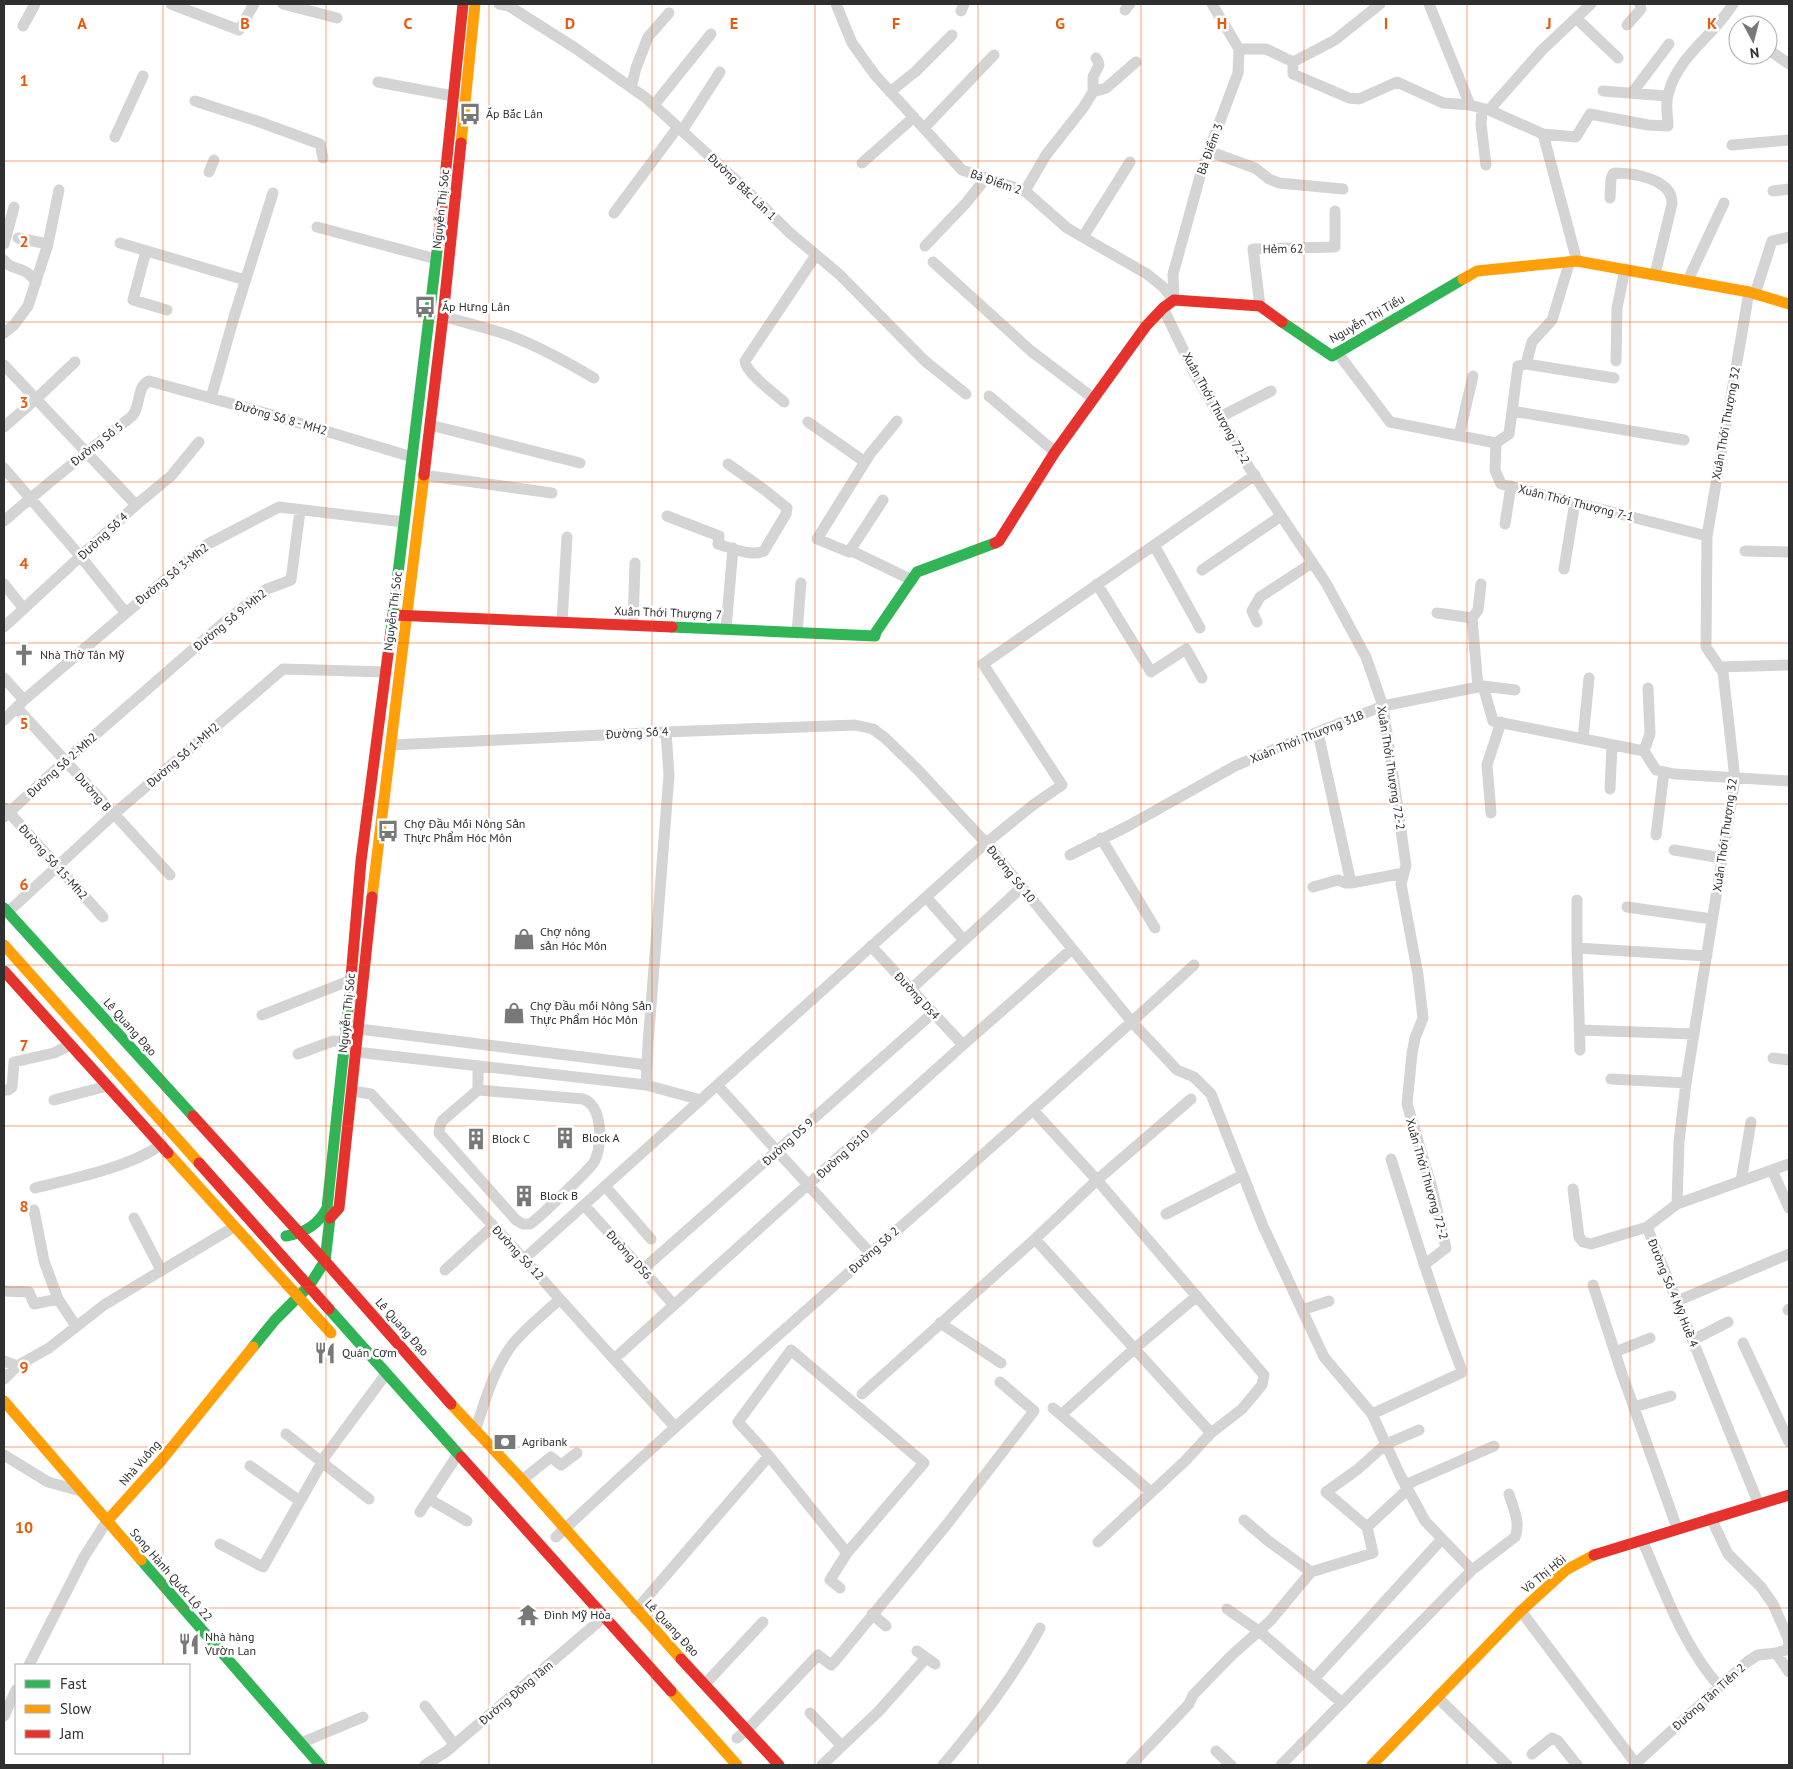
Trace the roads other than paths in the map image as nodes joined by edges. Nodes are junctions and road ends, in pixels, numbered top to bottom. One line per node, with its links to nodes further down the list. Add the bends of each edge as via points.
1 (35, 4): 19 (street)
2 (170, 4): 3 (street, via 239,30)
3 (254, 4)
4 (283, 4): 16 (street)
5 (463, 4): 39 (main road, Nguyễn Thị Sóc)
6 (475, 4): 64 (main road, Nguyễn Thị Sóc)
7 (499, 4): 34 (street, Đường Bắc Lân 1, via 509,6)
8 (836, 4): 36 (street, Bà Điểm 2, via 852,42)
9 (1212, 4): 23 (street)
10 (1380, 4): 29 (street, via 1335,40)
11 (1429, 4): 42 (street)
12 (1591, 4): 17 (street)
13 (1640, 4): 18 (street, via 1641,10)
14 (1733, 4): 40 (street, via 1693,49)
15 (668, 13): 34 (street, via 648,36)
16 (337, 18)
17 (1576, 18): 27 (street); 44 (street)
18 (1627, 24)
19 (23, 26)
20 (711, 34): 43 (street)
21 (952, 35): 36 (street)
22 (1669, 44): 38 (street)
23 (1239, 49): 29 (street, via 1266,49); 52 (street, Bà Điểm 3, via 1238,74)
24 (994, 55): 46 (street)
25 (1778, 56): 30 (street)
26 (1096, 58): 37 (street, via 1099,65 1093,77)
27 (1618, 58)
28 (1136, 62): 37 (street, via 1106,88)
29 (1293, 62): 42 (street, via 1293,74 1349,98 1359,99 1397,82 1443,103)
30 (1789, 64)
31 (720, 72): 47 (street)
32 (143, 76): 49 (street)
33 (378, 82): 39 (street)
34 (631, 88): 43 (street, Đường Bắc Lân 1)
35 (1603, 91): 38 (street)
36 (890, 92): 45 (street, Bà Điểm 2)
37 (1093, 92): 66 (street, via 1046,155)
38 (1632, 94): 40 (street)
39 (452, 96): 60 (main road, Nguyễn Thị Sóc)
40 (1667, 96): 48 (street, via 1668,126 1590,114 1576,137)
41 (195, 101): 53 (street, via 320,144)
42 (1470, 105): 44 (street)
43 (654, 106): 47 (street, Đường Bắc Lân 1)
44 (1485, 110): 48 (street); 57 (street, via 1481,124)
45 (914, 117): 46 (street, Bà Điểm 2); 56 (street)
46 (924, 128): 59 (street, Bà Điểm 2, via 962,170)
47 (680, 129): 72 (street); 82 (street, Đường Bắc Lân 1)
48 (1543, 134): 85 (street)
49 (115, 137)
50 (1789, 140): 51 (street)
51 (1732, 145)
52 (1208, 151): 61 (street, via 1254,168 1279,183); 93 (street, Bà Điểm 3, via 1173,274)
53 (323, 158)
54 (214, 160): 58 (street)
55 (1130, 162): 74 (street)
56 (862, 163)
57 (1486, 165)
58 (209, 172)
59 (986, 178): 66 (street, Bà Điểm 2); 80 (street)
60 (445, 188): 64 (street); 83 (main road, Nguyễn Thị Sóc)
61 (1343, 189)
62 (1789, 189): 65 (street)
63 (59, 190): 79 (street)
64 (457, 190): 98 (main road, Nguyễn Thị Sóc)
65 (1773, 190)
66 (1026, 191): 74 (street, Bà Điểm 2, via 1067,228)
67 (273, 193): 89 (street)
68 (1610, 198): 88 (street, via 1610,179 1615,173 1658,180 1671,195 1672,204)
69 (1724, 203): 90 (street)
70 (14, 207): 78 (street)
71 (1335, 211): 95 (street, Hẻm 62, via 1335,248 1253,249)
72 (614, 214)
73 (317, 227): 83 (street)
74 (1083, 237): 93 (street, Bà Điểm 2, via 1147,274)
75 (1789, 237): 92 (street, Xuân Thới Thượng 32, via 1772,241)
76 (18, 238): 79 (street)
77 (120, 243): 81 (street)
78 (4, 244)
79 (48, 244): 91 (street)
80 (925, 246)
81 (146, 251): 89 (street); 97 (street, via 133,300)
82 (816, 255): 110 (street, Đường Bắc Lân 1, via 925,361); 115 (street, via 745,362 752,373)
83 (436, 259): 128 (main road, Nguyễn Thị Sóc)
84 (4, 260): 91 (street, via 30,274)
85 (1574, 261): 87 (main road, Nguyễn Thị Tiểu); 100 (main road, Nguyễn Thị Tiểu, via 1477,271); 103 (street, via 1552,320 1532,342)
86 (934, 262): 114 (street, via 1031,351)
87 (1625, 269): 88 (main road, Nguyễn Thị Tiểu); 101 (street, via 1617,308)
88 (1656, 274): 90 (main road, Nguyễn Thị Tiểu)
89 (245, 280): 113 (street)
90 (1688, 280): 92 (main road, Nguyễn Thị Tiểu)
91 (36, 283): 99 (street, via 28,306)
92 (1752, 293): 94 (main road, Nguyễn Thị Tiểu); 147 (street, Xuân Thới Thượng 32)
93 (1174, 300): 95 (main road); 96 (main road)
94 (1789, 304)
95 (1260, 306): 100 (main road, Nguyễn Thị Tiểu, via 1332,356)
96 (1163, 308): 114 (main road); 117 (street, Xuân Thới Thượng 72-2)
97 (167, 310)
98 (443, 316): 106 (street, via 533,345); 120 (main road, Nguyễn Thị Sóc)
99 (4, 333)
100 (1338, 352): 122 (street, via 1390,422)
101 (1616, 361)
102 (75, 362): 112 (street)
103 (1526, 364): 107 (street); 116 (street, via 1518,366)
104 (4, 365): 112 (street)
105 (1473, 376): 122 (street)
106 (594, 378)
107 (1614, 378)
108 (149, 381): 113 (street, Đường Số 8 - MH2); 127 (street, Đường Số 5, via 144,386 134,415)
109 (1271, 391): 117 (street)
110 (966, 394)
111 (989, 396): 126 (street)
112 (37, 398): 121 (street); 127 (street)
113 (211, 398): 128 (street, Đường Số 8 - MH2)
114 (1093, 398): 126 (main road)
115 (784, 402)
116 (1512, 411): 123 (street); 125 (street, via 1509,434)
117 (1220, 417): 134 (street, Xuân Thới Thượng 72-2)
118 (898, 421): 129 (street)
119 (808, 422): 129 (street)
120 (430, 425): 130 (street); 133 (main road, Nguyễn Thị Sóc)
121 (4, 426)
122 (1459, 436): 125 (street)
123 (1684, 440)
124 (199, 442): 140 (street, Đường Số 4, via 171,476)
125 (1496, 443): 135 (street, Xuân Thới Thượng 7-1, via 1495,470 1501,484)
126 (1055, 452): 159 (main road, via 999,541 917,572)
127 (86, 453): 137 (street, Đường Số 5); 140 (street)
128 (412, 457): 145 (main road, Nguyễn Thị Sóc)
129 (865, 462): 152 (street, via 817,539)
130 (580, 463)
131 (728, 464): 150 (street, via 766,490 787,510 764,551)
132 (4, 468): 137 (street)
133 (423, 475): 136 (street); 168 (main road, Nguyễn Thị Sóc)
134 (1254, 475): 143 (street, Xuân Thới Thượng 72-2); 149 (street)
135 (1511, 486): 139 (street, Xuân Thới Thượng 7-1); 146 (street)
136 (552, 493)
137 (29, 498): 144 (street, Đường Số 5); 154 (street)
138 (883, 500): 152 (street)
139 (1574, 502): 147 (street, Xuân Thới Thượng 7-1); 157 (street)
140 (136, 505): 154 (street, Đường Số 4)
141 (300, 511): 145 (street, Đường Số 3-Mh2); 165 (street, Đường Số 3-Mh2, via 279,507 206,545); 188 (street, Đường Số 9-Mh2, via 291,580 267,589 228,619)
142 (667, 516): 150 (street, via 720,536 718,544)
143 (1281, 516): 156 (street, Xuân Thới Thượng 72-2); 158 (street)
144 (4, 521)
145 (404, 522): 167 (main road, Nguyễn Thị Sóc)
146 (1504, 524)
147 (1707, 536): 178 (street, Xuân Thới Thượng 32, via 1706,647)
148 (567, 538): 170 (street)
149 (1154, 545): 162 (street); 174 (street)
150 (732, 548): 175 (street)
151 (1746, 551): 153 (street)
152 (849, 552): 159 (street)
153 (1789, 552)
154 (81, 557): 164 (street, Đường Số 4); 165 (street)
155 (635, 563): 172 (street)
156 (1312, 563): 171 (street, via 1260,597 1252,611); 187 (street, Xuân Thới Thượng 72-2, via 1366,657)
157 (1564, 569)
158 (1202, 570)
159 (912, 580): 176 (main road, Xuân Thới Thượng 7, via 875,636)
160 (801, 583): 176 (street)
161 (4, 584): 164 (street)
162 (1097, 584): 181 (street, via 1151,672 1186,649); 208 (street, via 983,664 1062,785)
163 (1481, 584): 169 (street, via 1478,610)
164 (24, 609): 173 (street, Đường Số 4)
165 (125, 612): 186 (street, Đường Số 3-Mh2)
166 (1437, 613): 169 (street)
167 (393, 615): 168 (main road, Xuân Thới Thượng 7); 179 (main road, Nguyễn Thị Sóc)
168 (407, 616): 170 (main road, Xuân Thới Thượng 7); 195 (main road, Nguyễn Thị Sóc)
169 (1472, 618): 183 (street)
170 (562, 622): 172 (main road, Xuân Thới Thượng 7)
171 (1257, 622)
172 (633, 625): 175 (main road, Xuân Thới Thượng 7)
173 (4, 627)
174 (1200, 628)
175 (726, 629): 176 (main road, Xuân Thới Thượng 7)
176 (797, 634)
177 (1789, 665): 178 (street)
178 (1719, 667): 200 (street, Xuân Thới Thượng 32, via 1723,672)
179 (386, 672): 205 (street, Đường Số 1-MH2, via 283,668); 234 (main road, Nguyễn Thị Sóc, via 361,861)
180 (4, 678): 186 (street, Dường B)
181 (1202, 678)
182 (1589, 678): 194 (street)
183 (1481, 687): 185 (street, Xuân Thới Thượng 31B); 187 (street, Xuân Thới Thượng 31B); 190 (street, via 1493,721)
184 (1648, 688): 197 (street, via 1650,734)
185 (1515, 690)
186 (21, 704): 189 (street, Đường Số 3-Mh2); 198 (street, Dường B)
187 (1383, 706): 192 (street, Xuân Thới Thượng 31B); 213 (street, Xuân Thới Thượng 72-2, via 1406,865)
188 (121, 713): 198 (street, Đường Số 2-Mh2)
189 (4, 720)
190 (1501, 722): 194 (street); 204 (street, via 1487,765)
191 (666, 732): 193 (street, Đường Số 4, via 855,725 872,729); 195 (street, Đường Số 4); 251 (street, via 669,775)
192 (1318, 733): 207 (street, Xuân Thới Thượng 31B, via 1235,766); 215 (street)
193 (880, 735): 208 (street, Đường Số 10, via 918,770)
194 (1582, 739): 196 (street)
195 (391, 745): 239 (main road, Nguyễn Thị Sóc)
196 (1612, 745): 197 (street); 202 (street)
197 (1644, 751): 199 (street, via 1656,770)
198 (65, 761): 203 (street, Đường Số 2-Mh2); 205 (street, Dường B)
199 (1664, 772): 200 (street); 206 (street)
200 (1735, 779): 201 (street); 211 (street, Xuân Thới Thượng 32)
201 (1789, 781)
202 (1610, 788)
203 (5, 812): 212 (street, Đường Số 15-Mh2)
204 (1491, 813)
205 (114, 814): 212 (street, Đường Số 1-MH2); 214 (street, Dường B)
206 (1656, 835)
207 (1101, 838): 210 (street, Xuân Thới Thượng 31B); 225 (street)
208 (986, 843): 216 (street, Đường Số 10); 218 (street)
209 (1674, 850): 211 (street)
210 (1070, 855)
211 (1722, 858): 223 (street, Xuân Thới Thượng 32)
212 (56, 866): 221 (street, Đường Số 1-MH2); 222 (street, Đường Số 15-Mh2)
213 (1404, 873): 215 (street); 302 (street, Xuân Thới Thượng 72-2, via 1401,884 1423,1018 1412,1054 1407,1104 1446,1248)
214 (170, 875)
215 (1351, 882): 217 (street, via 1338,880)
216 (1022, 887): 226 (street); 230 (street, Đường Số 10)
217 (1313, 887)
218 (926, 897): 226 (street); 228 (street)
219 (1577, 900): 229 (street)
220 (1627, 907): 223 (street)
221 (6, 910): 294 (main road, Lê Quang Đạo)
222 (103, 917)
223 (1712, 919): 231 (street, Xuân Thới Thượng 32)
224 (4, 924): 269 (main road, Lê Quang Đạo)
225 (1155, 928)
226 (964, 940): 235 (street)
227 (4, 944): 307 (main road)
228 (871, 946): 235 (street, Đường Ds4); 258 (street)
229 (1577, 948): 231 (street); 240 (street)
230 (1072, 949): 238 (street, Đường Số 10); 244 (street, Đường Ds10)
231 (1707, 956): 241 (street, Xuân Thới Thượng 32)
232 (1194, 965): 238 (street, Đường Số 2)
233 (4, 971): 243 (main road)
234 (351, 980): 237 (street); 242 (main road, Nguyễn Thị Sóc)
235 (910, 989): 236 (street, Đường Ds4)
236 (933, 1013): 244 (street, Đường Ds4); 271 (street, Đường DS 9)
237 (262, 1015)
238 (1132, 1022): 267 (street, Đường Số 2); 275 (street, Đường Số 10, via 1177,1070 1194,1077 1211,1094)
239 (359, 1029): 245 (street); 247 (main road, Nguyễn Thị Sóc)
240 (1579, 1030): 241 (street); 246 (street)
241 (1694, 1034): 256 (street, Xuân Thới Thượng 32)
242 (345, 1042): 248 (street, via 333,1041); 288 (main road, Nguyễn Thị Sóc)
243 (70, 1045): 259 (main road); 260 (street, via 54,1053 14,1062 12,1087)
244 (963, 1045): 279 (street, Đường Ds10)
245 (520, 1049): 251 (street); 253 (street)
246 (1580, 1050)
247 (356, 1052): 252 (street); 262 (main road, Nguyễn Thị Sóc)
248 (298, 1054)
249 (1773, 1058): 250 (street)
250 (1789, 1060)
251 (647, 1065): 257 (street)
252 (478, 1066): 253 (street); 261 (street)
253 (520, 1070): 254 (street)
254 (576, 1077): 257 (street); 263 (street)
255 (1611, 1079): 256 (street)
256 (1686, 1083): 284 (street, Xuân Thới Thượng 32, via 1679,1142)
257 (646, 1085): 266 (street)
258 (717, 1085): 266 (street); 271 (street)
259 (107, 1086): 265 (street); 270 (main road)
260 (4, 1090)
261 (478, 1090): 263 (street); 276 (street, via 442,1121 439,1131)
262 (352, 1092): 282 (street, Đường Số 12, via 371,1094); 288 (main road, Nguyễn Thị Sóc, via 339,1208)
263 (574, 1097): 276 (street, via 591,1102 596,1112 599,1134 595,1160 533,1222 519,1222)
264 (1191, 1099): 277 (street)
265 (54, 1100)
266 (701, 1100): 280 (street)
267 (1033, 1110): 277 (street); 298 (street, Đường Số 2)
268 (1751, 1122): 278 (street)
269 (186, 1125)
270 (162, 1144): 281 (street, via 104,1170); 292 (main road)
271 (778, 1151): 279 (street); 305 (street, Đường DS 9)
272 (1391, 1159): 302 (street)
273 (1789, 1164): 274 (street, Đường Số 4 Mỹ Huề 4)
274 (1772, 1170): 278 (street, Đường Số 4 Mỹ Huề 4); 286 (street)
275 (1243, 1175): 289 (street); 316 (street, Đường Số 10)
276 (476, 1176): 282 (street)
277 (1097, 1180): 297 (street); 309 (street)
278 (1741, 1181): 284 (street, Đường Số 4 Mỹ Huề 4)
279 (808, 1185): 298 (street); 315 (street, Đường Ds10)
280 (605, 1186): 285 (street); 296 (street)
281 (35, 1188)
282 (460, 1189): 291 (street, Đường Số 12)
283 (1573, 1189): 293 (street, via 1583,1242 1591,1244)
284 (1677, 1204): 293 (street, Đường Số 4 Mỹ Huề 4)
285 (584, 1205): 300 (street); 305 (street, Đường DS6)
286 (1789, 1208)
287 (34, 1210): 311 (street, via 44,1261)
288 (328, 1213): 294 (main road); 301 (main road, Nguyễn Thị Sóc, via 329,1234)
289 (1166, 1214)
290 (134, 1218): 303 (street)
291 (493, 1226): 300 (street, Đường Số 12); 304 (street)
292 (234, 1227): 303 (street); 310 (main road)
293 (1646, 1227): 313 (street, Đường Số 4 Mỹ Huề 4)
294 (300, 1235): 295 (main road); 301 (main road, Lê Quang Đạo)
295 (285, 1236)
296 (651, 1239)
297 (1035, 1239): 318 (street); 325 (street)
298 (871, 1254): 339 (street, Đường Số 2)
299 (1789, 1254): 313 (street)
300 (524, 1259): 312 (street, Đường Số 12)
301 (324, 1261): 307 (main road, Nguyễn Thị Sóc); 342 (main road, Lê Quang Đạo)
302 (1424, 1265): 338 (street, via 1461,1373)
303 (161, 1270): 319 (street)
304 (445, 1270)
305 (642, 1270): 315 (street, Đường DS6)
306 (1593, 1285): 326 (street)
307 (309, 1286): 310 (main road, Nguyễn Thị Sóc); 331 (main road)
308 (4, 1292): 311 (street, via 29,1292 34,1304)
309 (1197, 1296): 325 (street); 343 (street, via 1264,1375 1262,1385 1242,1409)
310 (299, 1297): 322 (main road); 368 (main road, Nhà Vuông, via 275,1320 160,1462)
311 (58, 1299): 319 (street)
312 (560, 1299): 327 (street, Đường Số 12); 342 (street, via 522,1334 505,1356 492,1381)
313 (1676, 1300): 321 (street, Đường Số 4 Mỹ Huề 4)
314 (1329, 1301): 316 (street)
315 (674, 1305): 327 (street, Đường Ds10)
316 (1302, 1310): 338 (street, Đường Số 10, via 1324,1357)
317 (1728, 1322): 321 (street)
318 (940, 1323): 329 (street); 334 (street)
319 (76, 1326): 330 (street, via 49,1348)
320 (1650, 1338): 326 (street)
321 (1693, 1340): 364 (street, Đường Số 4 Mỹ Huề 4)
322 (338, 1341)
323 (1743, 1343): 340 (street)
324 (384, 1346): 348 (main road, Lê Quang Đạo)
325 (1134, 1349): 343 (street); 358 (street, via 1057,1411)
326 (1615, 1352): 337 (street)
327 (614, 1359): 339 (street, Đường Số 12)
328 (4, 1361): 330 (street)
329 (1001, 1363)
330 (17, 1366): 332 (street)
331 (386, 1374): 350 (main road); 353 (street)
332 (4, 1379)
333 (1000, 1382): 383 (street, via 1034,1411 948,1523)
334 (862, 1394)
335 (1671, 1396): 337 (street)
336 (4, 1401): 357 (main road, Song Hành Quốc Lộ 22)
337 (1634, 1407): 371 (street)
338 (1372, 1414): 346 (street, Đường Số 10)
339 (675, 1427): 372 (street, Đường Số 2)
340 (1786, 1427): 345 (street)
341 (1418, 1430): 346 (street)
342 (475, 1431): 355 (main road, Lê Quang Đạo)
343 (1211, 1433): 358 (street)
344 (286, 1434): 353 (street)
345 (1789, 1442)
346 (1386, 1444): 356 (street, Đường Số 10); 370 (street, via 1326,1492)
347 (1494, 1446): 356 (street)
348 (477, 1449)
349 (577, 1453): 355 (street, via 561,1465 552,1457)
350 (458, 1454): 362 (street); 386 (main road)
351 (4, 1455): 357 (street, via 48,1482)
352 (769, 1456): 377 (street); 377 (street, via 738,1422 791,1350 924,1463); 384 (street)
353 (322, 1461): 361 (street); 363 (street)
354 (250, 1466): 363 (street)
355 (522, 1480): 372 (main road, Lê Quang Đạo)
356 (1406, 1487): 370 (street); 373 (street, Đường Số 10, via 1425,1521)
357 (81, 1491): 368 (main road, Song Hành Quốc Lộ 22)
358 (1151, 1492): 375 (street)
359 (1509, 1494): 378 (street, via 1517,1523 1514,1537)
360 (1789, 1495): 364 (main road, Võ Thị Hồi)
361 (370, 1499)
362 (429, 1499): 365 (street); 369 (street)
363 (300, 1501): 376 (street, via 263,1568)
364 (1759, 1505): 366 (main road, Võ Thị Hồi)
365 (420, 1512)
366 (1711, 1518): 371 (main road, Võ Thị Hồi); 390 (street, via 1728,1554 1773,1604 1789,1645 1786,1650)
367 (1244, 1520): 379 (street)
368 (107, 1521): 392 (street, Nhà Vuông, via 84,1557); 406 (main road, Song Hành Quốc Lộ 22)
369 (467, 1521)
370 (1367, 1526): 379 (street, via 1373,1553)
371 (1677, 1528): 374 (main road, Võ Thị Hồi)
372 (558, 1535): 384 (main road, Lê Quang Đạo)
373 (1442, 1539): 378 (street, Đường Số 10); 394 (street)
374 (1642, 1540): 382 (main road, Võ Thị Hồi, via 1593,1555 1566,1570); 396 (street, via 1688,1641 1706,1672)
375 (1098, 1542)
376 (220, 1544)
377 (847, 1553): 380 (street, via 830,1580)
378 (1472, 1570): 399 (street)
379 (1311, 1572): 389 (street)
380 (840, 1588)
381 (1227, 1609): 389 (street)
382 (1521, 1611): 398 (main road, Võ Thị Hồi); 423 (street)
383 (872, 1614): 387 (street); 404 (street, via 831,1665 818,1654)
384 (632, 1616): 395 (main road, Lê Quang Đạo)
385 (763, 1622): 395 (street)
386 (597, 1623): 407 (street, Đường Đồng Tâm); 414 (main road)
387 (886, 1626)
388 (1040, 1628): 417 (street, via 1004,1687)
389 (1259, 1631): 394 (street); 418 (street, via 1193,1695 1189,1704)
390 (1776, 1653): 393 (street); 396 (street, Đường Tân Tiến 2, via 1758,1655)
391 (926, 1658): 408 (street, via 879,1711)
392 (30, 1664)
393 (1789, 1672)
394 (1314, 1679): 399 (street)
395 (705, 1684): 404 (main road, Lê Quang Đạo)
396 (1720, 1687): 423 (street, Đường Tân Tiến 2)
397 (15, 1692): 402 (street)
398 (1437, 1697): 420 (main road, Võ Thị Hồi); 421 (street)
399 (1342, 1703): 411 (street)
400 (425, 1706): 407 (street)
401 (810, 1713): 408 (street)
402 (4, 1716)
403 (363, 1717): 406 (street)
404 (747, 1730): 405 (street); 415 (main road, Lê Quang Đạo)
405 (737, 1738)
406 (300, 1743): 412 (main road, Song Hành Quốc Lộ 22)
407 (454, 1744): 413 (street, Đường Đồng Tâm)
408 (842, 1746): 416 (street)
409 (1216, 1751): 419 (street)
410 (1532, 1754): 422 (street, via 1552,1738)
411 (1285, 1764)
412 (320, 1765)
413 (425, 1765)
414 (737, 1765)
415 (779, 1765)
416 (822, 1765)
417 (943, 1765)
418 (1131, 1765)
419 (1231, 1765)
420 (1372, 1765)
421 (1507, 1765)
422 (1577, 1765)
423 (1635, 1765)

